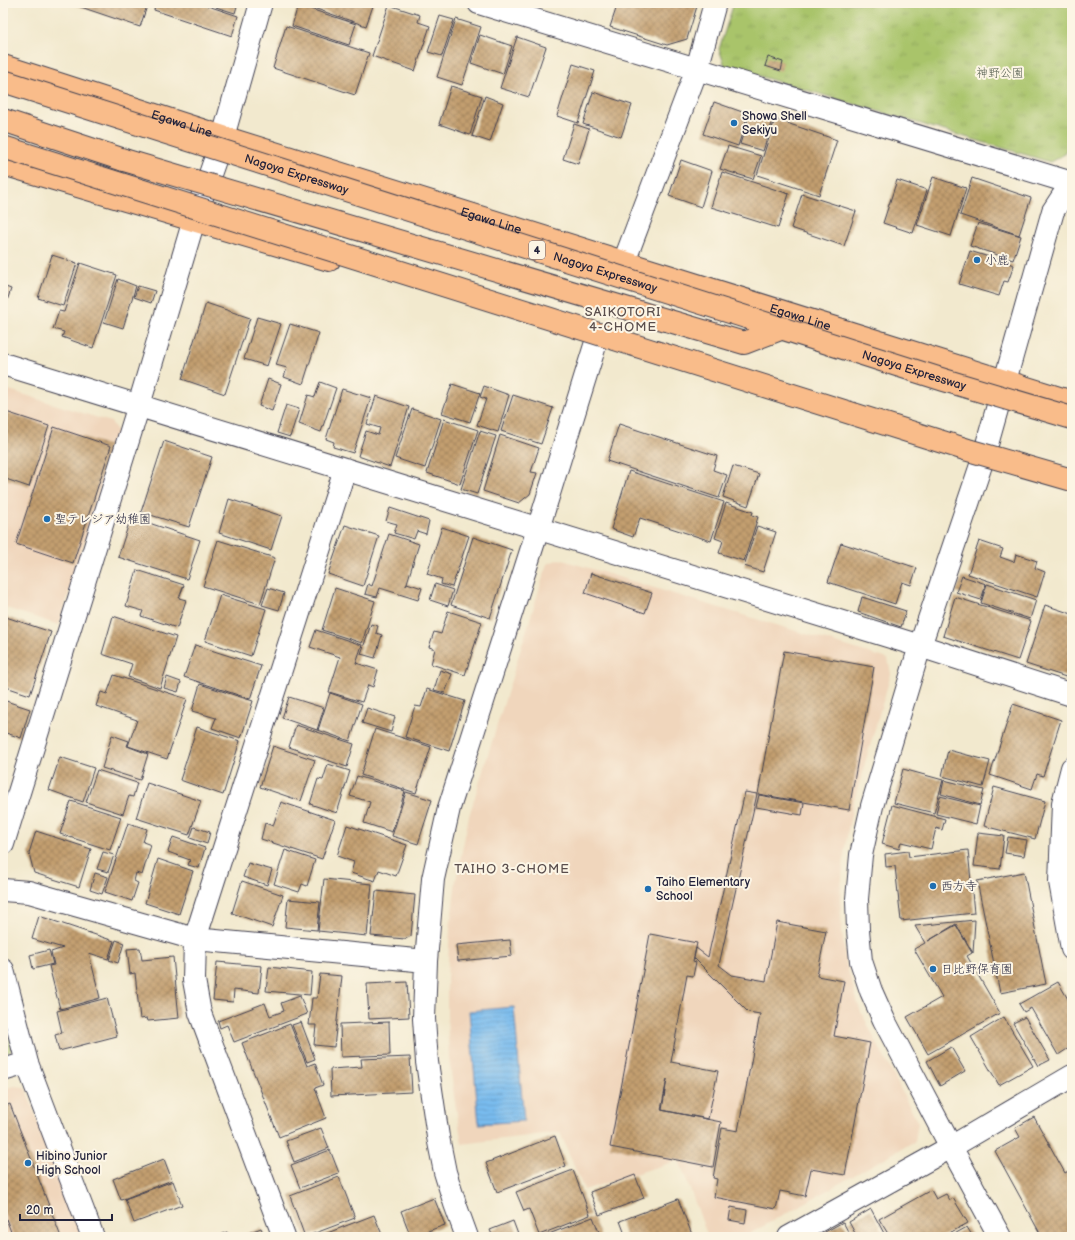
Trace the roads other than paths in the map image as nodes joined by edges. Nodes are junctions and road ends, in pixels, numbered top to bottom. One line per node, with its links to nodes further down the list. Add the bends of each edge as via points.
1 (260, 3): 9 (street)
2 (479, 3): 4 (street)
3 (716, 3): 6 (street)
4 (524, 10): 6 (street)
5 (3, 66): 9 (main road, Egawa Line)
6 (697, 69): 12 (street); 14 (street)
7 (3, 81): 15 (main road, Nagoya Expressway / 4, bridge)
8 (3, 120): 15 (main road, bridge, via 124,160 744,343)
9 (223, 137): 13 (street); 14 (main road, Egawa Line)
10 (3, 147): 24 (main road, bridge)
11 (3, 164): 13 (main road)
12 (1072, 183): 18 (street, via 1053,211)
13 (194, 220): 16 (main road); 20 (street)
14 (624, 262): 18 (main road, Egawa Line)
15 (783, 328): 21 (main road, Nagoya Expressway / 4, bridge)
16 (597, 339): 22 (main road); 26 (street)
17 (3, 364): 20 (street)
18 (1004, 381): 19 (main road, Egawa Line); 22 (street)
19 (1072, 402)
20 (139, 405): 23 (street); 30 (street)
21 (1072, 418)
22 (982, 462): 25 (main road); 27 (street)
23 (345, 469): 26 (street); 32 (street)
24 (1072, 480)
25 (1072, 489)
26 (538, 529): 27 (street); 34 (street, via 449,808 433,879)
27 (920, 646): 28 (street); 39 (street, via 860,855 858,930 861,961 871,991)
28 (1072, 695)
29 (1072, 768): 33 (street, via 1063,803 1060,882)
30 (3, 844)
31 (3, 890): 32 (street, via 30,892)
32 (195, 939): 34 (street); 41 (street, via 194,980 200,1013)
33 (1072, 949)
34 (426, 962): 42 (street, via 424,1019 427,1062 438,1137 445,1172)
35 (3, 970): 36 (street)
36 (27, 1063): 37 (street); 40 (street)
37 (3, 1070)
38 (1072, 1076): 39 (street)
39 (951, 1147): 43 (street); 44 (street)
40 (94, 1237)
41 (284, 1237)
42 (468, 1237)
43 (789, 1237)
44 (1000, 1237)

